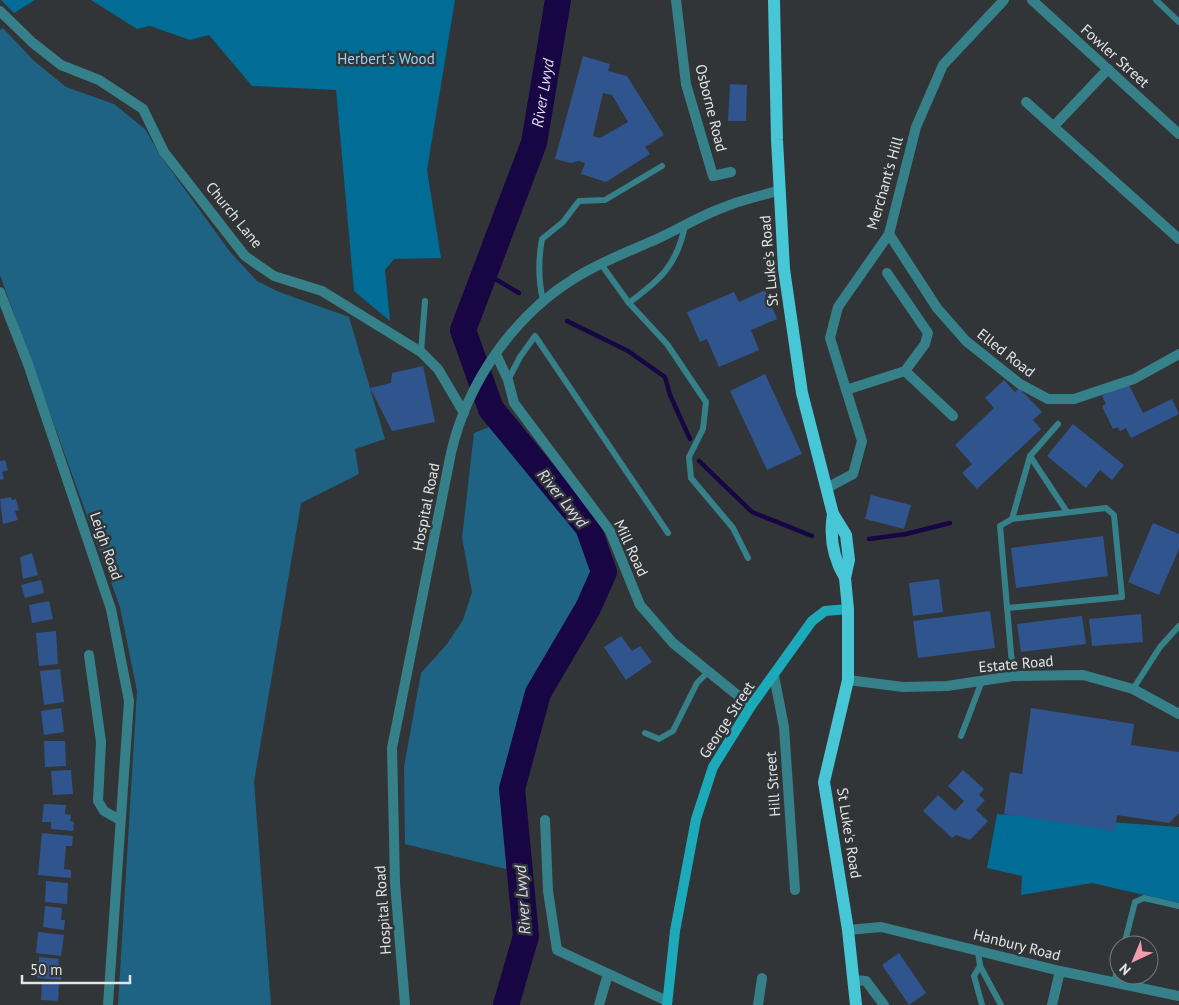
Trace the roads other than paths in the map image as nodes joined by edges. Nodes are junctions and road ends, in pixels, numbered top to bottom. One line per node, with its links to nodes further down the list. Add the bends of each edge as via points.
1 (676, 0): 13 (street, Osborne Road, via 686,84 713,176)
2 (774, 0): 14 (main road, St Luke's Road)
3 (1004, 0): 16 (street, Merchant's Hill, via 943,65 916,127)
4 (1032, 0): 8 (street, Fowler Street)
5 (1156, 0): 7 (lane)
6 (0, 11): 24 (street, Church Lane, via 61,65 99,80 143,109 164,152 245,256 274,276 322,291)
7 (1179, 22)
8 (1108, 69): 10 (street); 11 (street, Fowler Street)
9 (1026, 102): 10 (street)
10 (1054, 126): 17 (street)
11 (1179, 134)
12 (662, 166): 21 (lane, via 605,200 579,201 563,222 542,239 538,270)
13 (731, 172)
14 (780, 190): 15 (street, Hospital Road, via 722,208); 34 (main road, St Luke's Road, via 784,269 796,356 802,393)
15 (685, 226): 18 (street, Hospital Road); 23 (lane, via 680,249 667,271)
16 (889, 234): 26 (street, Elled Road, via 937,308 966,341 1020,384 1048,399 1074,399 1125,382); 29 (street, Merchant's Hill, via 836,314 830,338)
17 (1179, 239)
18 (601, 264): 21 (street, Hospital Road); 23 (lane)
19 (887, 273): 27 (street, via 928,333 925,344)
20 (0, 292): 53 (street, Leigh Road, via 28,364 111,609 129,701)
21 (543, 300): 25 (street, Hospital Road, via 516,327)
22 (425, 302): 24 (lane)
23 (629, 302): 38 (lane, via 667,344 706,402 703,429 689,457 691,478 733,528)
24 (421, 352): 30 (street, Church Lane, via 438,369)
25 (496, 354): 28 (street, Mill Road); 30 (street, Hospital Road)
26 (1179, 354)
27 (904, 371): 29 (street); 31 (street)
28 (508, 380): 37 (lane, via 535,336); 43 (street, Mill Road, via 514,403 610,531 640,605 673,643)
29 (846, 390): 34 (street, Merchant's Hill, via 862,441 853,474)
30 (464, 413): 70 (street, Hospital Road, via 456,430 392,748 395,883)
31 (953, 416)
32 (1058, 424): 33 (lane)
33 (1030, 456): 35 (lane); 36 (lane)
34 (827, 488): 40 (main road, St Luke's Road, via 833,514 846,535)
35 (1067, 512): 36 (lane); 39 (lane, via 1106,508 1114,514 1122,597)
36 (1012, 520): 39 (lane, via 1000,526)
37 (668, 533)
38 (748, 558)
39 (1007, 608): 45 (lane)
40 (848, 609): 44 (main road, George Street, via 825,610 812,621); 46 (main road, St Luke's Road)
41 (1179, 626): 48 (lane, via 1160,647)
42 (89, 655): 53 (street, via 100,742 98,801 104,811)
43 (708, 672): 49 (street, Mill Road); 51 (lane, via 697,683 673,731 659,739)
44 (774, 676): 49 (main road, George Street); 55 (street, Hill Street, via 784,728)
45 (1013, 676): 47 (street, Estate Road); 48 (street, Estate Road, via 1083,675)
46 (848, 680): 47 (street, Estate Road, via 903,687); 57 (main road, St Luke's Road, via 824,782)
47 (982, 681): 52 (lane)
48 (1133, 689): 50 (street, Estate Road)
49 (750, 706): 68 (main road, George Street, via 713,767 696,819 675,931)
50 (1179, 714)
51 (645, 733)
52 (961, 736)
53 (120, 820): 69 (street, Leigh Road)
54 (545, 820): 62 (street, via 548,891 557,950)
55 (795, 890)
56 (1179, 906): 58 (lane, via 1144,898 1135,902)
57 (848, 930): 59 (street, Hanbury Road, via 881,927); 64 (main road, St Luke's Road)
58 (1127, 935)
59 (978, 951): 60 (lane); 61 (street, Hanbury Road)
60 (980, 966): 75 (lane, via 974,976); 76 (lane)
61 (1060, 971): 65 (street, Hanbury Road); 77 (street)
62 (608, 974): 68 (street); 71 (street)
63 (762, 978): 72 (street)
64 (853, 980): 73 (main road, St Luke's Road); 74 (street, via 866,981)
65 (1109, 981)
66 (1128, 985): 67 (street, Hanbury Road)
67 (1179, 996)
68 (667, 1003)
69 (108, 1005)
70 (405, 1005)
71 (599, 1005)
72 (758, 1005)
73 (856, 1005)
74 (884, 1005)
75 (982, 1005)
76 (1001, 1005)
77 (1052, 1005)

